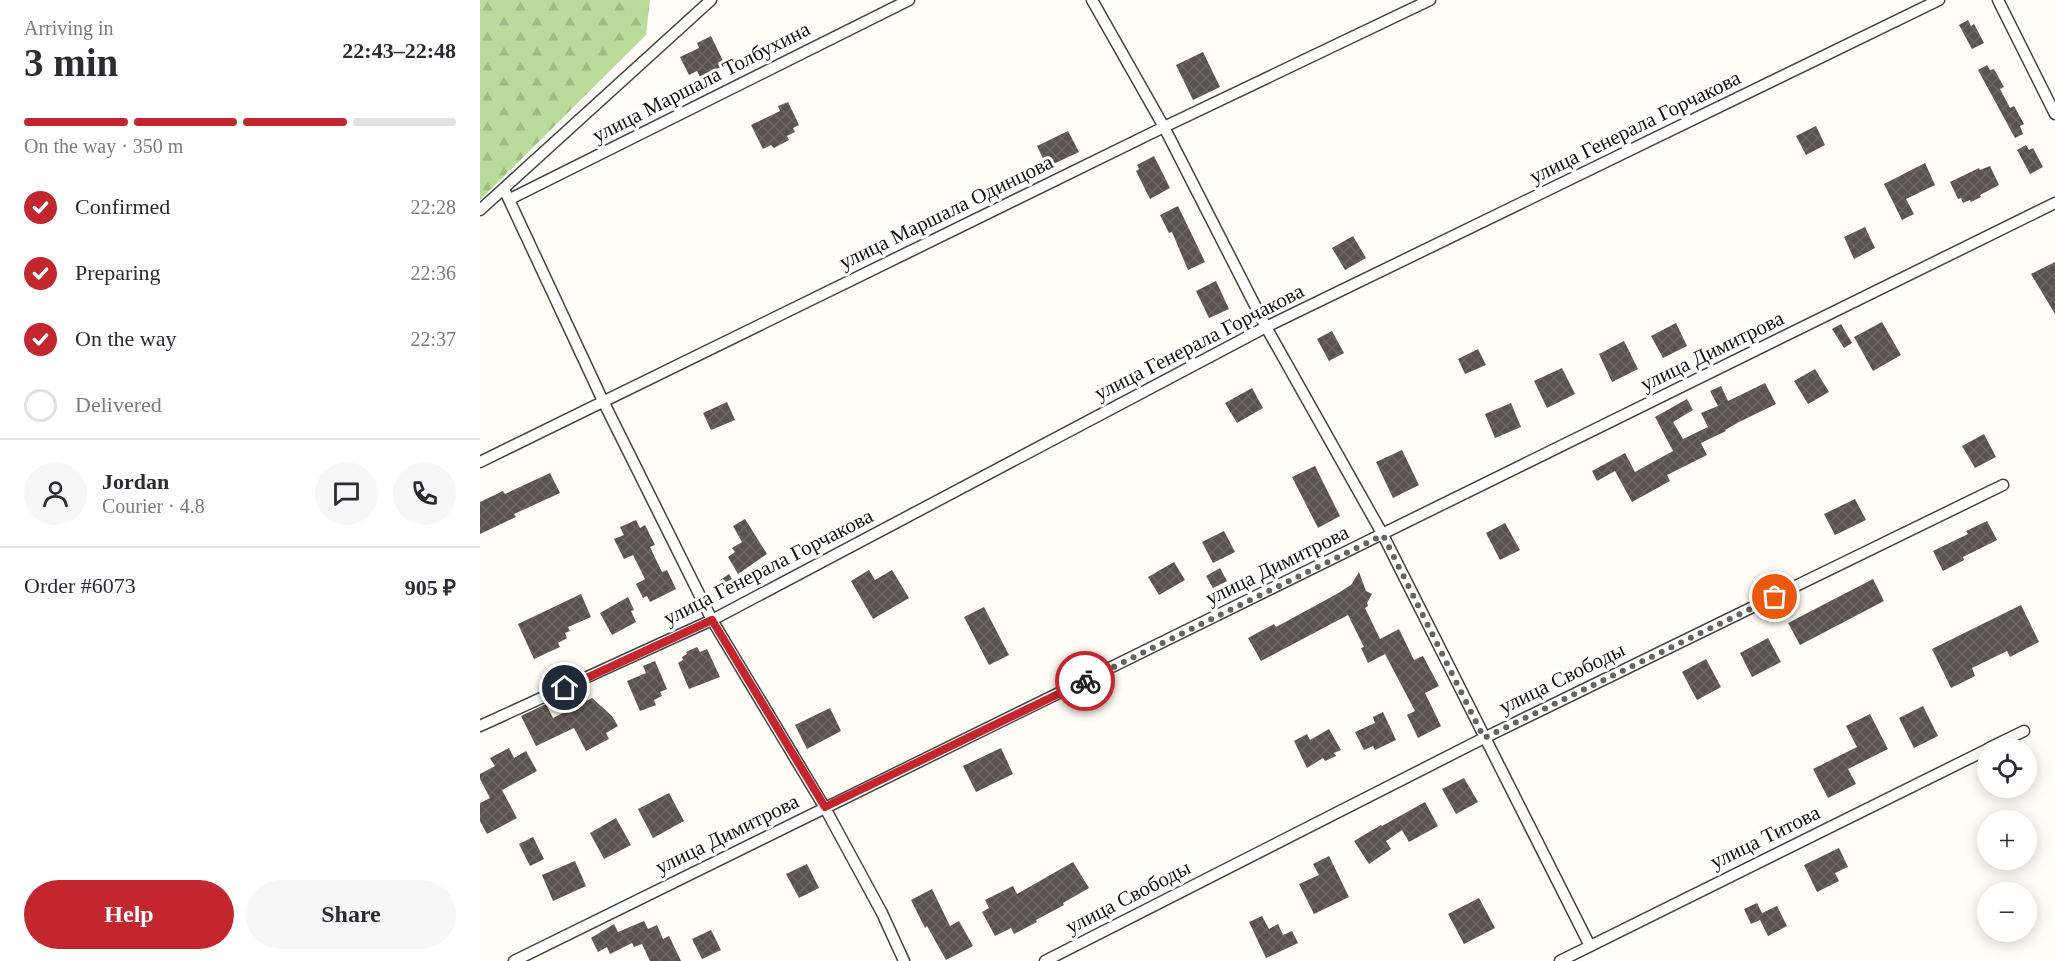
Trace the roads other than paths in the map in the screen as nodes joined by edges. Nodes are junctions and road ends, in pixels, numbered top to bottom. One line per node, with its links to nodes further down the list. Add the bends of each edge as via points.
1 (711, 0): 9 (street)
2 (909, 0): 9 (street, улица Маршала Толбухина)
3 (1092, 0): 8 (street)
4 (1430, 0): 8 (street, улица Маршала Одинцова)
5 (1939, 0): 12 (street, улица Генерала Горчакова)
6 (1998, 0): 7 (street)
7 (2055, 114)
8 (1164, 127): 12 (street); 13 (street, улица Маршала Одинцова)
9 (507, 194): 11 (street, улица Маршала Толбухина); 13 (street)
10 (2055, 203): 16 (street, улица Димитрова)
11 (480, 210)
12 (1266, 327): 16 (street); 17 (street, улица Генерала Горчакова)
13 (603, 401): 14 (street, улица Маршала Одинцова); 17 (street)
14 (480, 462)
15 (2003, 485): 20 (street, улица Свободы)
16 (1383, 535): 20 (street); 23 (street, улица Димитрова)
17 (712, 620): 18 (street, улица Генерала Горчакова); 23 (street)
18 (480, 726)
19 (2024, 731): 21 (street, улица Титова)
20 (1484, 738): 24 (street); 27 (street, улица Свободы)
21 (2010, 738)
22 (1977, 754): 24 (street, улица Титова)
23 (825, 807): 25 (street, улица Димитрова); 26 (street)
24 (1590, 946): 28 (street, улица Титова)
25 (514, 961)
26 (904, 961)
27 (1045, 961)
28 (1560, 961)

